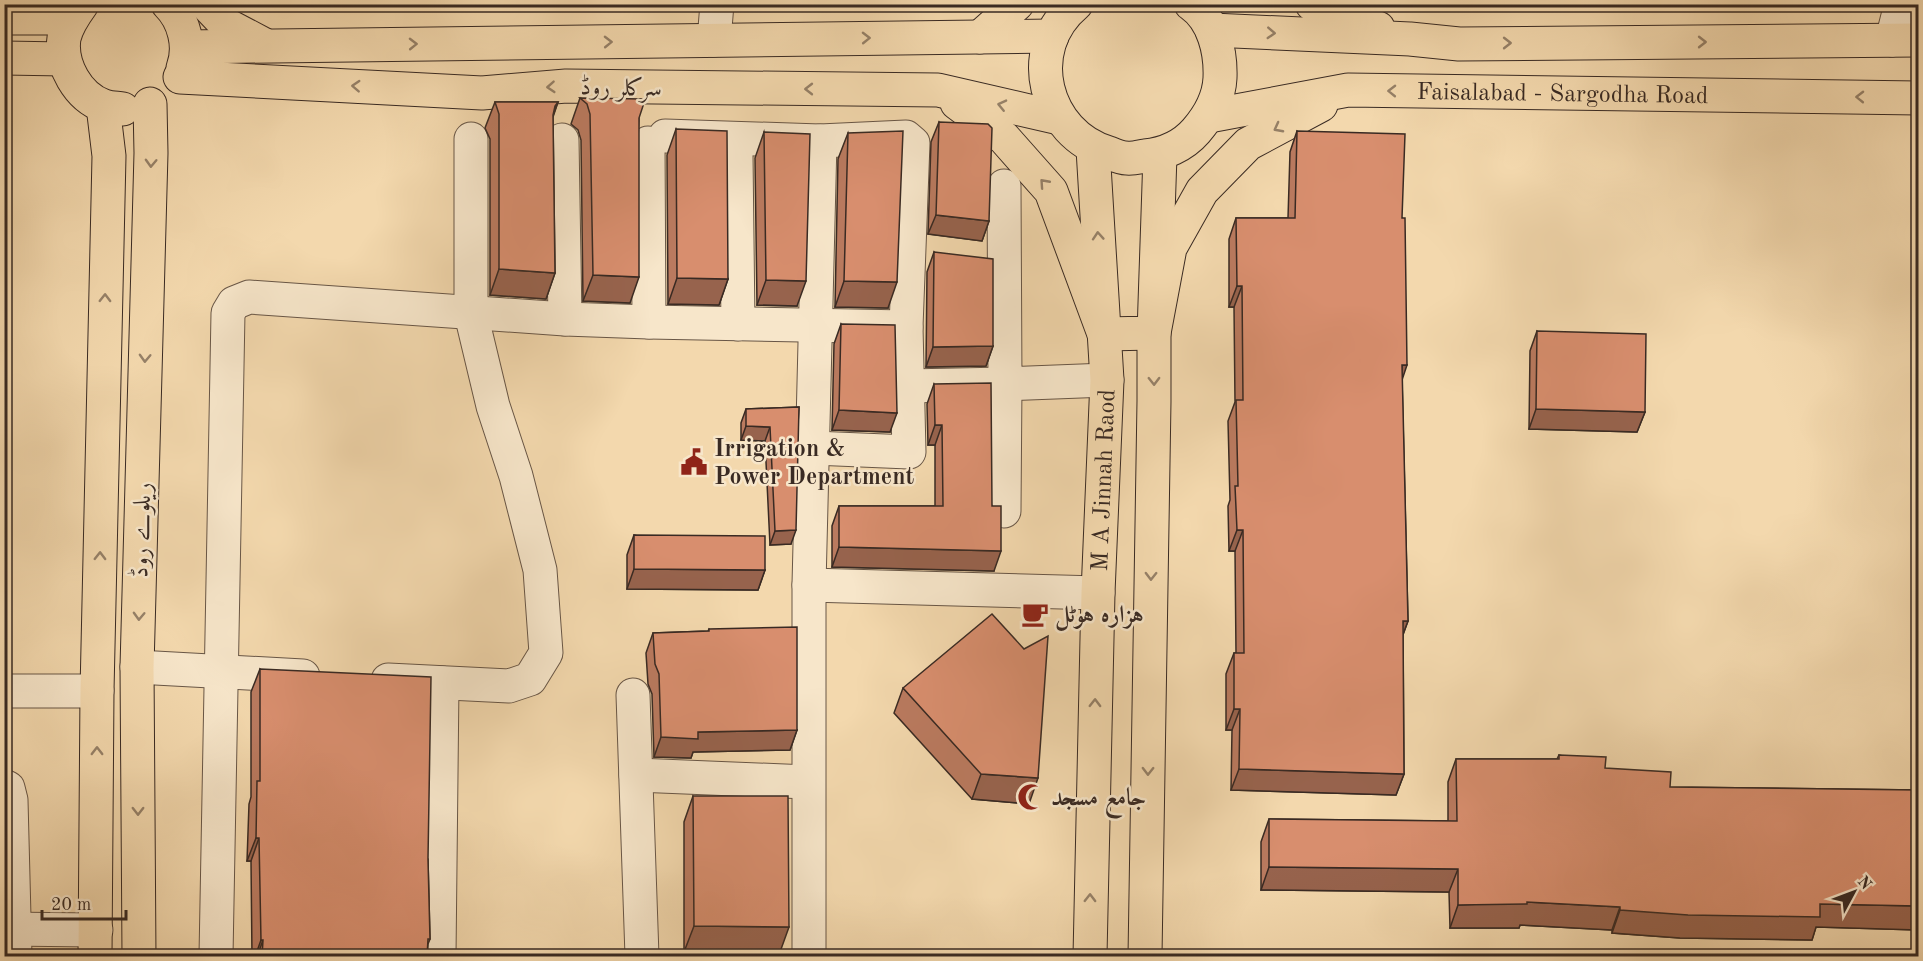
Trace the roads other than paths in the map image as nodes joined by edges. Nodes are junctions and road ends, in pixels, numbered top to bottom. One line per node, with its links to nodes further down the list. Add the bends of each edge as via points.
1 (168, 4): 21 (main road, via 183,28)
2 (206, 4): 18 (main road, via 225,24)
3 (717, 4): 15 (street)
4 (1017, 4): 13 (main road)
5 (1076, 4): 12 (main road)
6 (1191, 4): 11 (main road)
7 (1312, 4): 14 (main road)
8 (1901, 4): 16 (street)
9 (70, 9): 10 (main road); 20 (main road)
10 (4, 18)
11 (1212, 30): 14 (main road, Faisalabad - Sargodha Road, one-way to 14); 28 (main road, via 1221,59 1220,88)
12 (1052, 36): 13 (main road, سرکلر روڈ); 29 (main road, via 1045,63 1048,92)
13 (980, 37): 15 (main road, سرکلر روڈ, one-way to 13)
14 (1410, 39): 17 (main road, Faisalabad - Sargodha Road)
15 (714, 40): 18 (main road, سرکلر روڈ, one-way to 15)
16 (1905, 40): 17 (main road, Faisalabad - Sargodha Road, one-way to 16)
17 (1459, 44): 24 (main road)
18 (268, 46): 21 (main road, سرکلر روڈ)
19 (4, 58): 20 (main road)
20 (64, 58): 27 (main road, via 72,78 85,94)
21 (183, 62): 22 (main road, سرکلر روڈ, one-way to 21, via 566,86 482,93); 26 (main road, via 172,88)
22 (938, 90): 29 (main road, سرکلر روڈ, one-way to 22); 48 (main road, one-way to 22, via 1051,191 1004,138)
23 (1348, 90): 24 (main road, Faisalabad - Sargodha Road, one-way to 23); 28 (main road, Faisalabad - Sargodha Road); 47 (main road, one-way to 47, via 1248,144 1202,191 1170,249)
24 (1460, 92): 25 (main road, Faisalabad - Sargodha Road, one-way to 24)
25 (1918, 98)
26 (150, 104): 27 (main road, via 127,110); 56 (main road, ریلوے روڈ, one-way to 56)
27 (103, 106): 60 (main road, ریلوے روڈ, one-way to 27, via 108,156)
28 (1209, 116): 35 (main road, via 1188,140)
29 (1059, 118): 33 (main road, via 1074,136)
30 (471, 139): 41 (street)
31 (562, 140): 42 (street)
32 (820, 141): 37 (street, via 906,137 913,143); 43 (street, via 656,139); 45 (street)
33 (1093, 149): 35 (main road, via 1126,158); 48 (main road, M A Jinnah Raod, one-way to 33)
34 (736, 155): 44 (street)
35 (1160, 155): 47 (main road, M A Jinnah Raod)
36 (1004, 186): 40 (street)
37 (908, 251): 38 (street); 46 (street)
38 (940, 255)
39 (972, 258): 40 (street)
40 (1004, 262): 50 (street)
41 (471, 314): 42 (street); 57 (street, via 249,297 234,303 228,313); 58 (street, via 492,406 516,476 540,570 546,653 530,679 509,686)
42 (565, 319): 43 (street)
43 (649, 322): 44 (street)
44 (738, 324): 45 (street)
45 (816, 326): 46 (street); 52 (street)
46 (906, 327): 51 (street)
47 (1154, 333): 48 (main road); 73 (main road, M A Jinnah Raod, one-way to 73)
48 (1104, 334): 49 (main road, M A Jinnah Raod)
49 (1107, 380): 50 (street); 55 (main road, M A Jinnah Raod)
50 (1005, 384): 51 (street); 53 (street)
51 (908, 386): 52 (street, via 909,453)
52 (813, 448): 54 (street)
53 (1004, 511)
54 (809, 585): 55 (street); 63 (street)
55 (1098, 592): 72 (main road, M A Jinnah Raod, one-way to 55)
56 (137, 667): 57 (street); 67 (main road, ریلوے روڈ, one-way to 67)
57 (220, 672): 58 (street); 68 (street)
58 (442, 683): 69 (street)
59 (4, 691): 60 (street)
60 (97, 691): 66 (main road, ریلوے روڈ, one-way to 60)
61 (633, 695): 62 (street)
62 (636, 775): 63 (street); 70 (street)
63 (808, 783): 71 (street)
64 (4, 786): 65 (street, via 11,800)
65 (11, 938): 66 (street)
66 (95, 943)
67 (139, 957)
68 (216, 957)
69 (439, 957)
70 (642, 957)
71 (809, 957)
72 (1090, 957)
73 (1145, 957)

